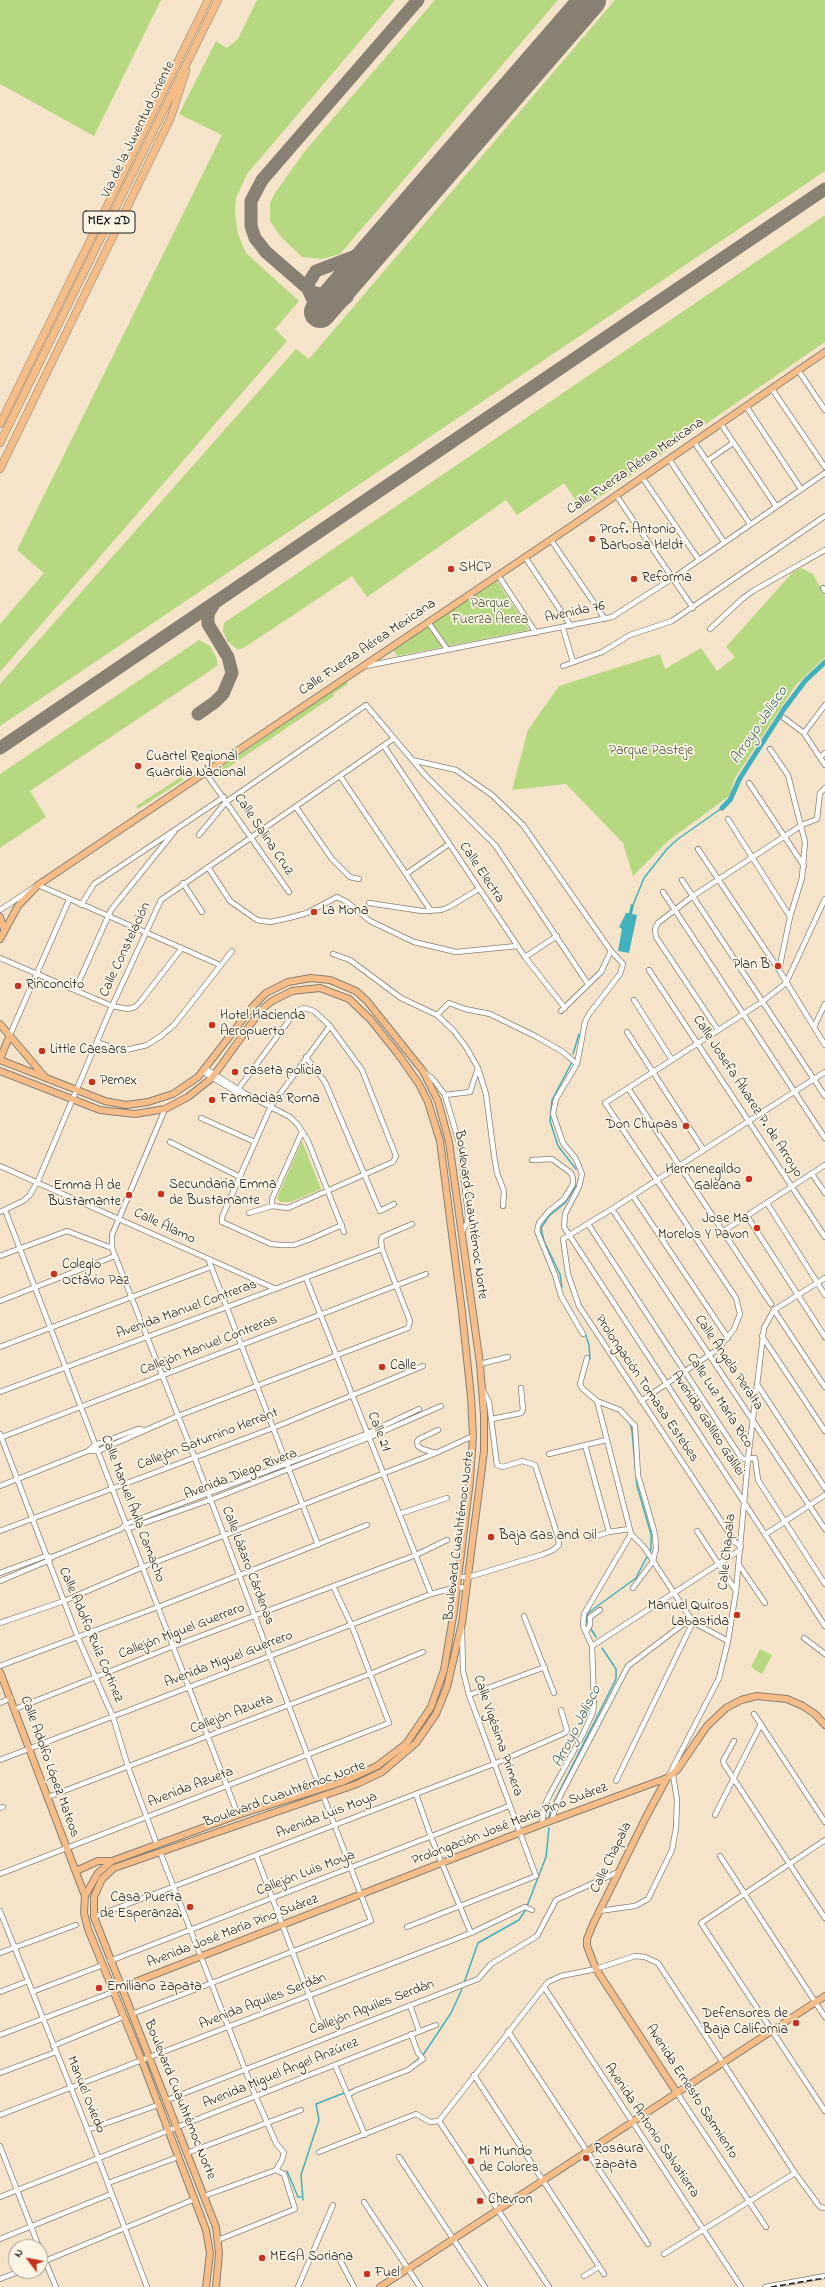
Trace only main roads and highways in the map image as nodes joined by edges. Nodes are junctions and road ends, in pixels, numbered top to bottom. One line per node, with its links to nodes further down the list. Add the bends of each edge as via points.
1 (208, 0): 5 (highway, Via de la Juventud Oriente / MEX 2D)
2 (218, 0): 3 (highway, Via de la Juventud Oriente / MEX 2D)
3 (191, 55): 6 (highway, Via de la Juventud Oriente / MEX 2D); 7 (highway, via 171,117)
4 (825, 352): 9 (main road, Calle Fuerza Aérea Mexicana, via 551,540 38,884 18,906)
5 (0, 424)
6 (0, 443)
7 (0, 469)
8 (0, 917): 9 (main road)
9 (4, 929): 10 (main road, Calle Fuerza Aérea Mexicana)
10 (0, 939)
11 (0, 1024): 12 (main road)
12 (9, 1037): 13 (main road); 15 (main road)
13 (0, 1059): 15 (main road, Boulevard Cuauhtémoc Norte)
14 (0, 1071): 19 (main road, Boulevard Cuauhtémoc Norte, via 100,1110 135,1114 165,1109 188,1097 214,1076 261,1010 282,994 302,989 327,990 349,999 370,1020 408,1068 428,1102 440,1141 462,1312 473,1436 459,1577 439,1686 431,1707 415,1732 394,1754 377,1766 356,1776)
15 (45, 1076): 24 (main road, Boulevard Cuauhtémoc Norte, via 112,1103 132,1105 173,1094 204,1070 266,993 288,982 311,978 330,980 356,991 390,1028 423,1071 444,1119 453,1165 480,1364 484,1451 468,1588 451,1675 442,1701 427,1730 416,1744 382,1772 357,1784 132,1861 107,1873 95,1892 92,1903 94,1917)
16 (0, 1672): 20 (main road, Calle Adolfo López Mateos)
17 (825, 1725): 18 (main road, via 803,1706 787,1699 757,1696 742,1700 726,1708 707,1726)
18 (670, 1777): 22 (main road, Prolongaciòn José María Pino Suárez, via 520,1832); 23 (main road, Calle Chapala, via 618,1872 587,1939 588,1953)
19 (112, 1861): 20 (main road, via 98,1861); 21 (main road, Boulevard Cuauhtémoc Norte, via 95,1876)
20 (76, 1871): 21 (main road, Calle Adolfo López Mateos)
21 (85, 1896): 25 (main road, Boulevard Cuauhtémoc Norte, via 85,1919)
22 (362, 1896): 24 (main road, Avenida José María Pino Suárez)
23 (596, 1969): 27 (main road, Avenida Ernesto Sarmiento)
24 (121, 1988): 25 (main road, Avenida José María Pino Suárez); 29 (main road, Boulevard Cuauhtémoc Norte, via 204,2196 218,2240)
25 (112, 1992): 28 (main road, Boulevard Cuauhtémoc Norte, via 142,2060 195,2199 209,2244)
26 (825, 1996): 27 (main road)
27 (678, 2093): 30 (main road)
28 (206, 2287)
29 (216, 2287)
30 (380, 2287)

